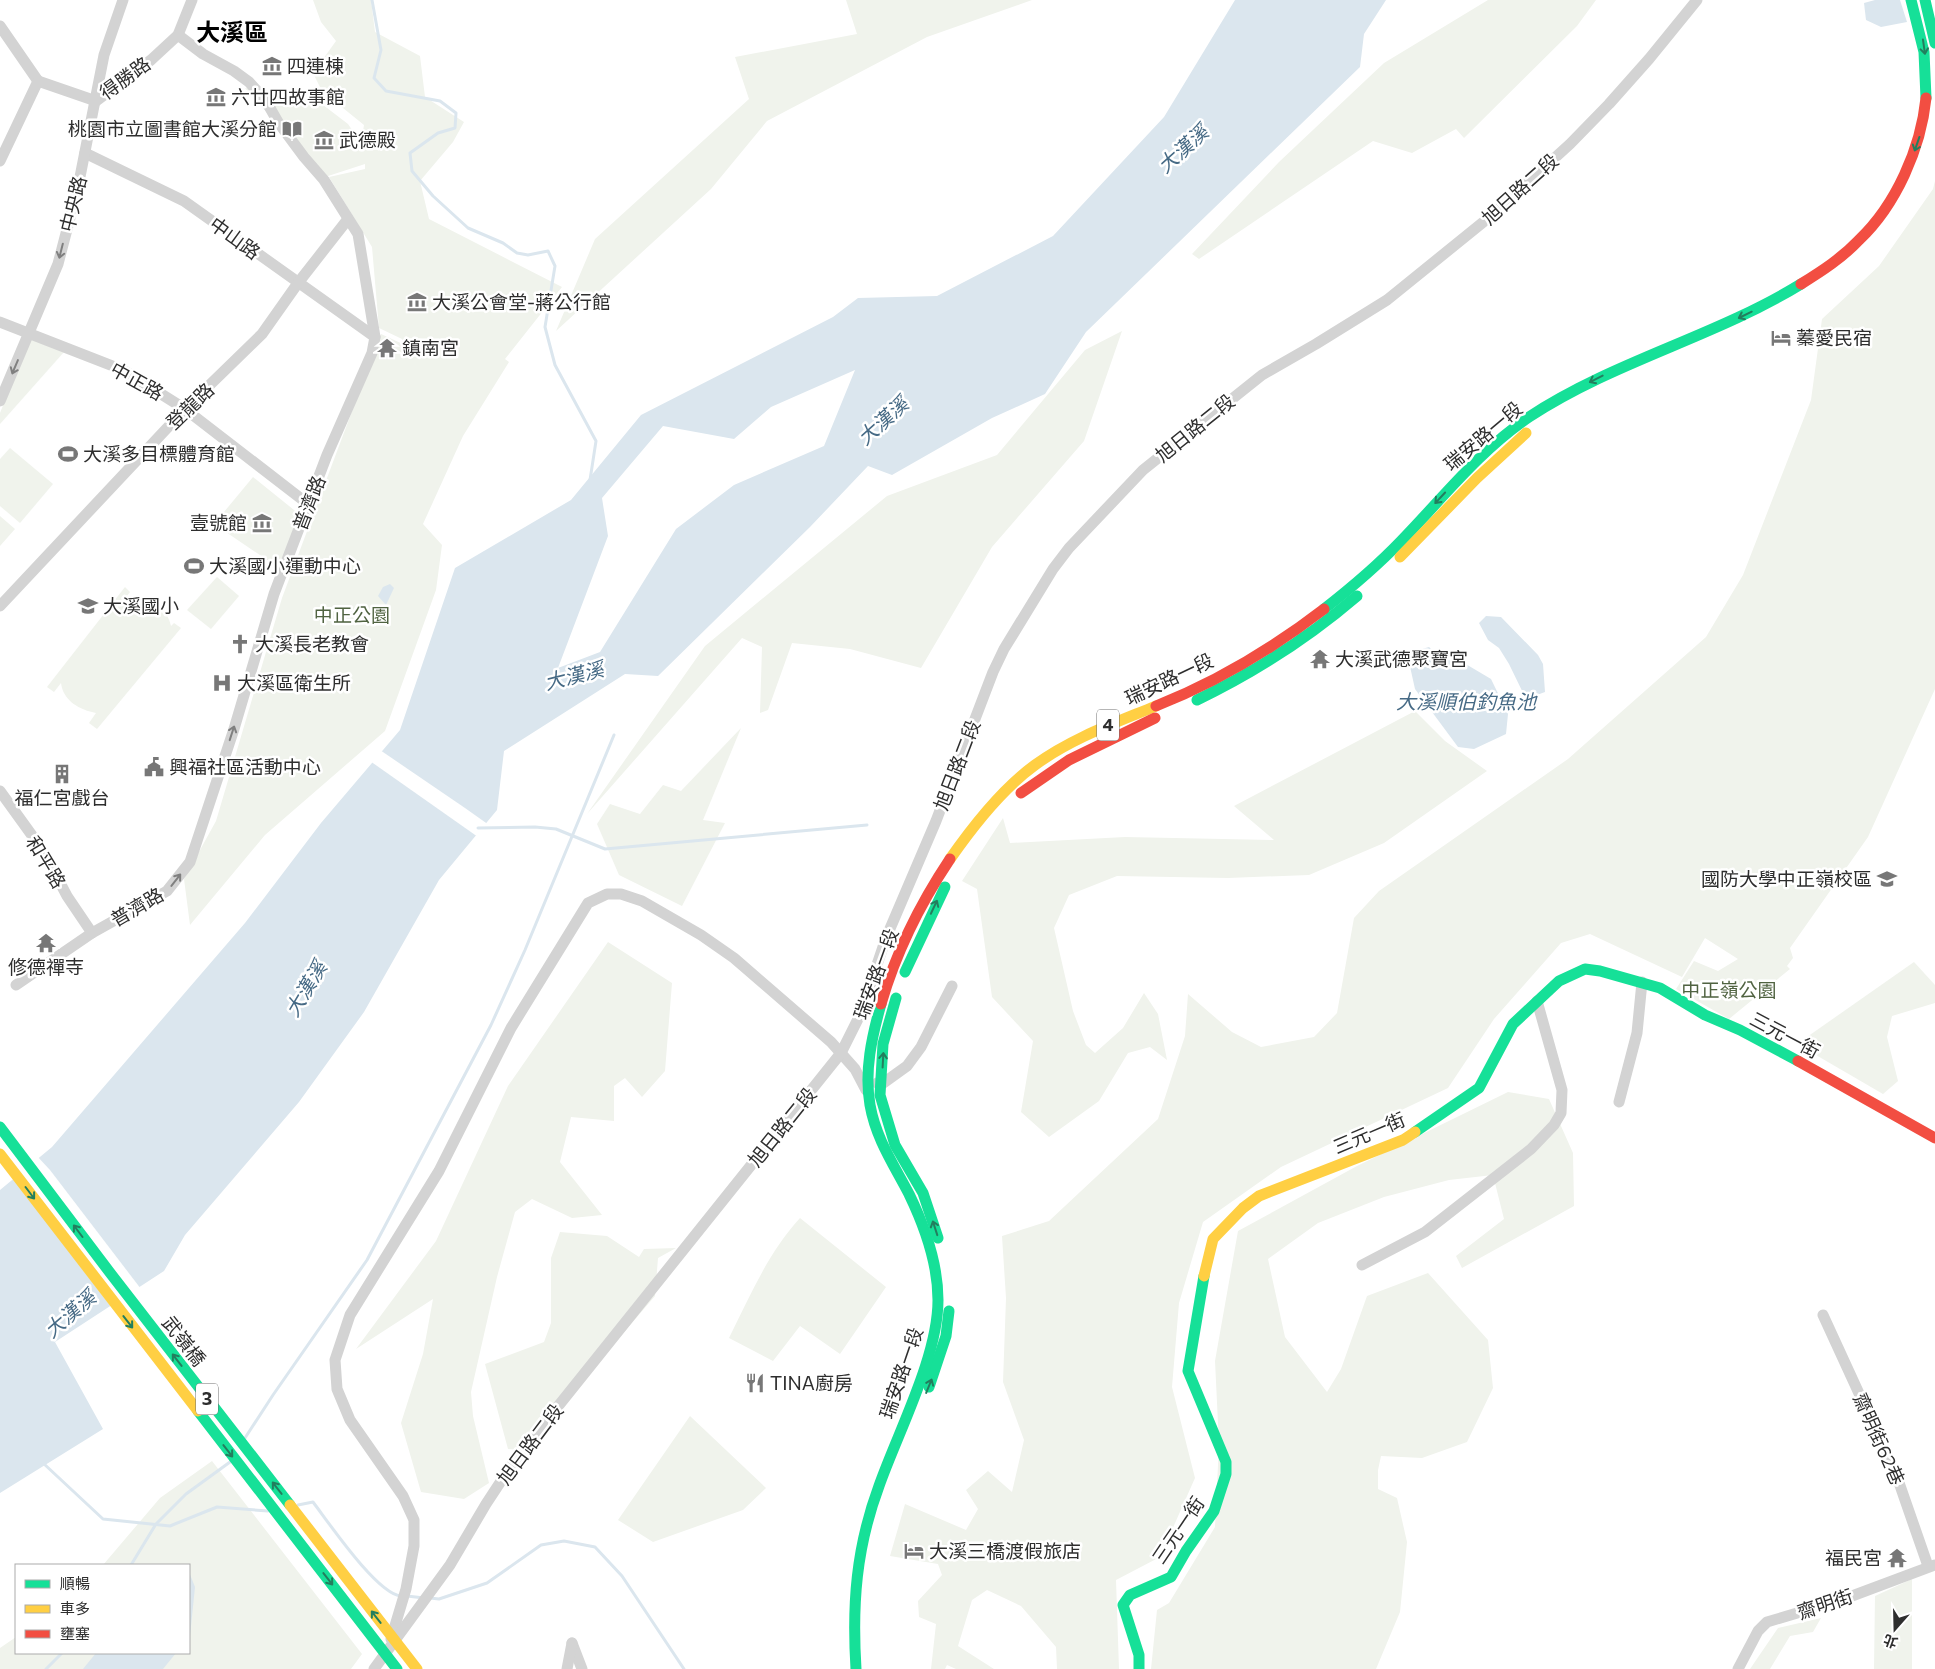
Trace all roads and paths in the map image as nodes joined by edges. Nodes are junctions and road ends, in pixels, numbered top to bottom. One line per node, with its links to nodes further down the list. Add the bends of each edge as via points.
1 (123, 0): 10 (street, 中央路, via 104,55)
2 (192, 0): 7 (street)
3 (1697, 0): 27 (street, 旭日路二段, via 1649,59 1570,144 1492,215 1387,300 1262,375 1166,450 1070,548 1037,593 993,672 936,822)
4 (1912, 0): 28 (main road, 瑞安路一段 / 4, one-way to 28, via 1926,62 1926,112 1904,176 1868,231 1815,276 1771,302 1621,366 1528,418 1491,446 1384,559 1324,609 1268,648 1191,691 1078,738 1034,765 975,823 945,866 923,902)
5 (1925, 0): 8 (main road)
6 (0, 26): 9 (street)
7 (178, 35): 10 (street, 得勝路, via 151,60); 14 (street, 普濟路, via 249,82 324,180)
8 (1935, 43)
9 (38, 81): 10 (street, 得勝路); 12 (street)
10 (96, 101): 11 (street, 中央路)
11 (85, 153): 15 (street, 中山路, via 184,201); 17 (street, 中央路, one-way to 17, via 58,264)
12 (0, 160)
13 (1920, 167): 24 (main road, 瑞安路一段 / 4, via 1884,226 1846,264 1758,320 1584,396 1533,428 1477,478 1384,573 1336,615 1280,655 1218,690 1082,751 1043,775)
14 (348, 219): 15 (street, 登龍路); 18 (street, 普濟路, via 358,234)
15 (298, 283): 18 (street, 中山路); 20 (street, 登龍路, via 262,334)
16 (0, 322): 17 (street, 中正路)
17 (29, 333): 19 (street, 中央路, one-way to 19); 20 (street, 中正路, via 123,370)
18 (375, 338): 21 (street, 普濟路, via 372,353)
19 (0, 401)
20 (184, 409): 21 (street, 中正路); 22 (street, 登龍路)
21 (308, 504): 26 (street, 普濟路, one-way to 21, via 168,891 190,862 274,594)
22 (0, 606)
23 (0, 791): 26 (street, 和平路, via 44,852 66,896)
24 (1015, 799)
25 (989, 827): 28 (main road, 瑞安路一段 / 4, one-way to 25, via 957,866)
26 (92, 933): 30 (street, 普濟路)
27 (881, 950): 28 (street); 33 (street, 旭日路二段, via 860,1015)
28 (904, 958): 34 (main road, 瑞安路一段 / 4, via 874,1029); 35 (main road, 瑞安路一段 / 4, one-way to 28, via 883,1044)
29 (1642, 982): 32 (main road, 三元一街, via 1585,969 1559,981); 37 (street, via 1637,1033); 39 (main road, 三元一街, via 1660,988 1705,1015 1740,1030)
30 (16, 985)
31 (952, 986): 35 (street, via 921,1047 907,1066)
32 (1538, 1001): 41 (street, via 1562,1090 1561,1113 1554,1125 1532,1149 1425,1232); 52 (main road, 三元一街, via 1514,1024 1479,1088 1465,1100 1403,1140 1259,1196 1213,1239 1188,1371 1226,1462 1226,1474 1214,1511 1172,1577 1130,1595 1123,1605 1139,1655)
33 (841, 1053): 36 (street, via 855,1068); 44 (street, 旭日路二段, via 515,1460 455,1558); 44 (street, via 734,958 701,935 642,901 621,894 607,894 588,903 511,1028 439,1171 350,1315 335,1360 337,1389 350,1420 403,1496 414,1520 414,1546 406,1589)
34 (868, 1080): 35 (street); 36 (main road, 瑞安路一段 / 4)
35 (882, 1084): 45 (main road, 瑞安路一段 / 4, one-way to 35, via 865,1598 871,1551 884,1504 938,1364 949,1311 942,1250 923,1193 892,1137 880,1095)
36 (868, 1093): 51 (main road, 瑞安路一段 / 4, via 875,1128 911,1199 929,1246 939,1304 928,1354 874,1498 860,1549 853,1626)
37 (1619, 1102)
38 (0, 1127): 48 (main road, 武嶺橋 / 3, one-way to 38, bridge)
39 (1935, 1138)
40 (0, 1154): 47 (main road, 武嶺橋 / 3, one-way to 47, bridge)
41 (1362, 1265)
42 (1823, 1315): 43 (street, 齋明街62巷, via 1896,1474)
43 (1932, 1566): 53 (street, 齋明街, via 1844,1599 1767,1622 1758,1631)
44 (388, 1649): 46 (street, 旭日路二段)
45 (867, 1652)
46 (374, 1669)
47 (397, 1669)
48 (417, 1669)
49 (567, 1669): 50 (street, via 572,1643)
50 (582, 1669)
51 (856, 1669)
52 (1139, 1669)
53 (1738, 1669)

